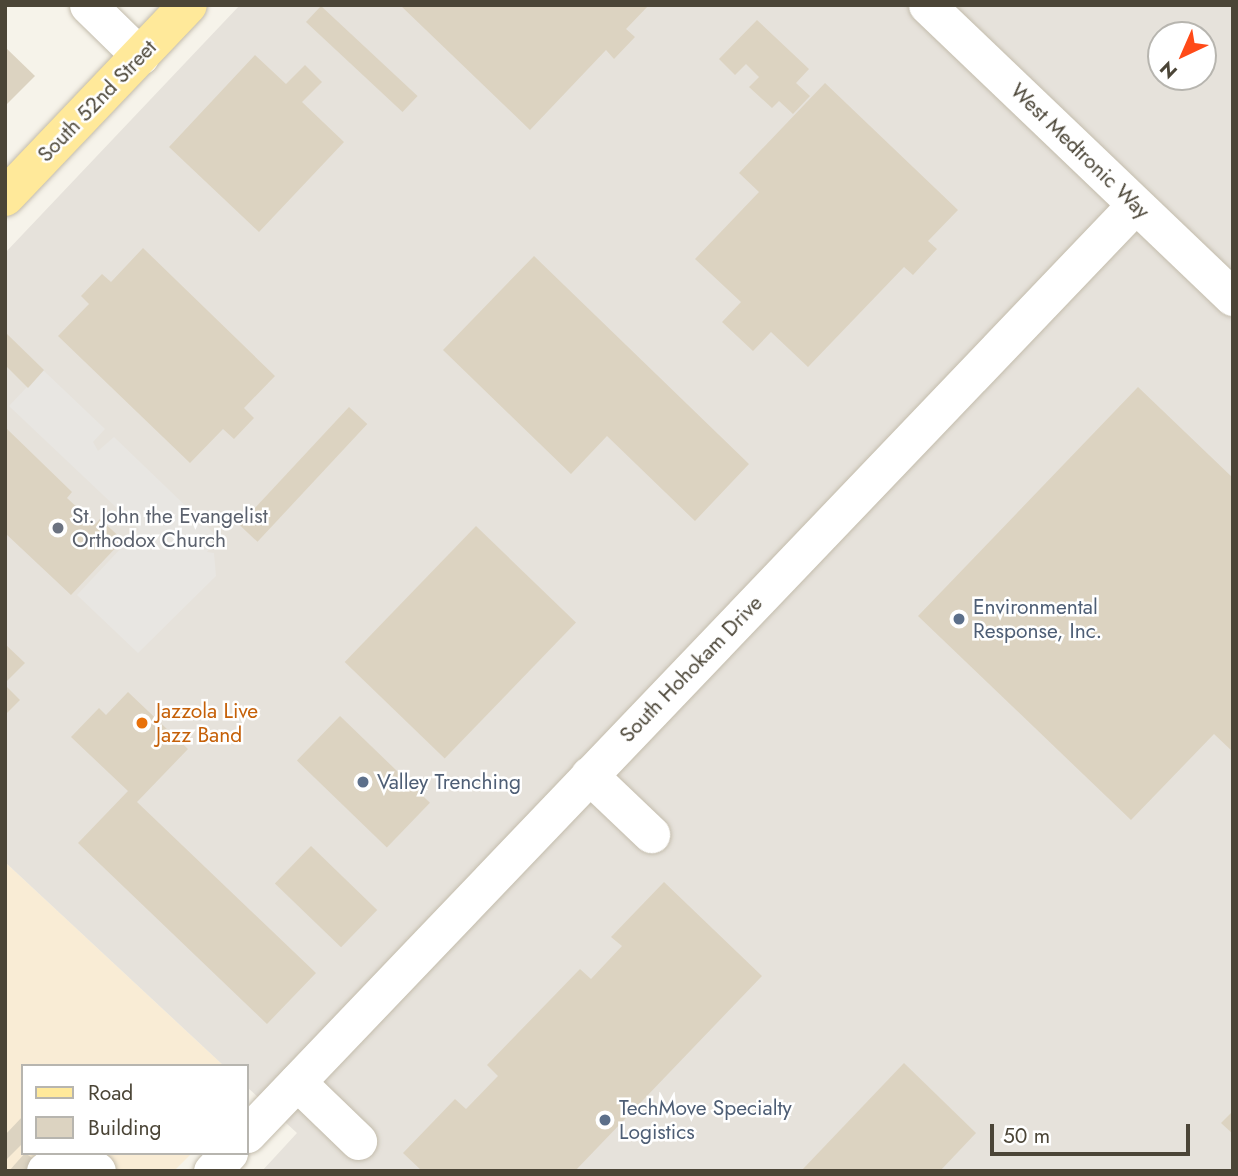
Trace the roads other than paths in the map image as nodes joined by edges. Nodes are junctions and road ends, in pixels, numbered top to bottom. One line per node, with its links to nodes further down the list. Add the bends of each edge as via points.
1 (88, 5): 4 (street)
2 (188, 5): 4 (main road, South 52nd Street)
3 (927, 5): 6 (street, West Medtronic Way)
4 (140, 55): 5 (main road, South 52nd Street)
5 (5, 197)
6 (1135, 205): 7 (street, West Medtronic Way); 8 (street, South Hohokam Drive)
7 (1233, 298)
8 (589, 775): 9 (street); 10 (street, South Hohokam Drive)
9 (651, 834)
10 (297, 1082): 11 (street, South Hohokam Drive); 12 (street)
11 (248, 1133)
12 (358, 1141)
13 (65, 1155): 16 (street)
14 (77, 1155): 17 (street)
15 (227, 1155): 18 (street)
16 (45, 1171)
17 (97, 1171)
18 (212, 1171)

